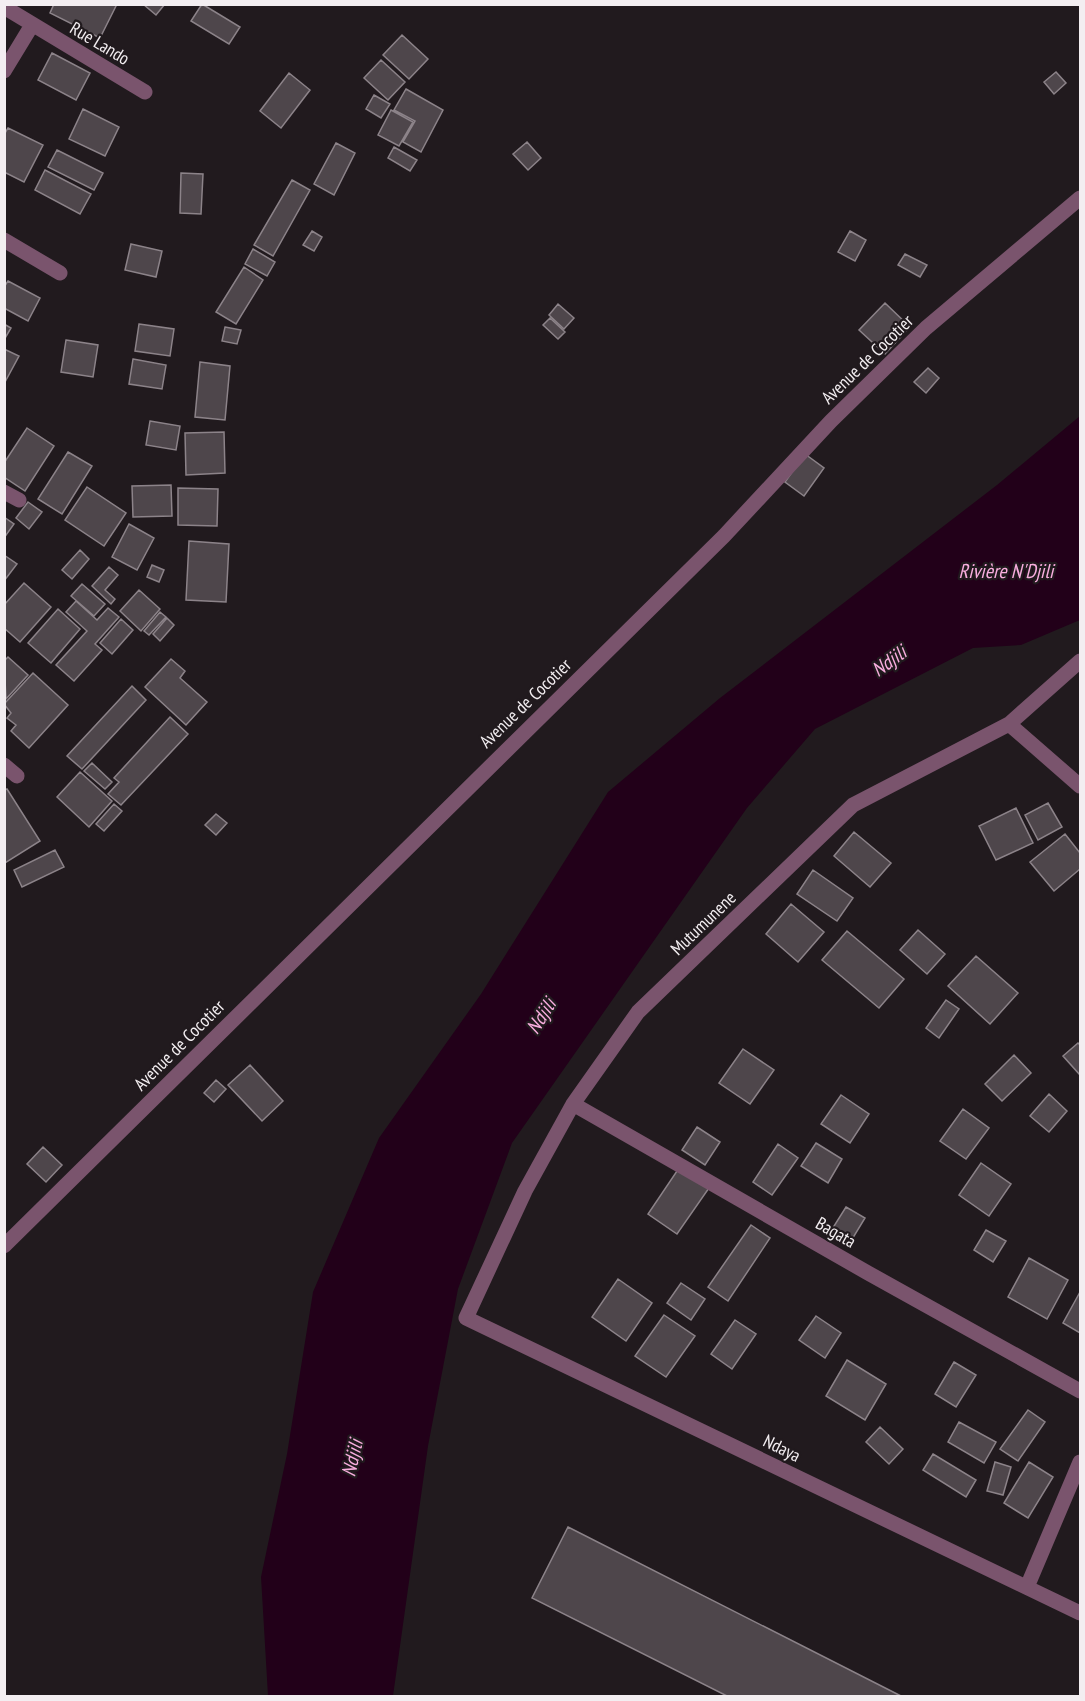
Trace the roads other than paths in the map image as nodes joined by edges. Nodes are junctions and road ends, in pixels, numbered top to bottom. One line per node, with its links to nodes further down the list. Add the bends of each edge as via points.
1 (4, 8): 2 (street, Rue Lando)
2 (32, 25): 3 (street); 4 (street, Rue Lando)
3 (4, 71)
4 (145, 92)
5 (1080, 198): 16 (street, Avenue de Cocotier, via 903,351 831,421 724,536)
6 (4, 240): 7 (street)
7 (60, 273)
8 (4, 492): 9 (street)
9 (19, 500)
10 (1080, 661): 11 (street, Mutumunene)
11 (1009, 724): 14 (street); 15 (street, Mutumunene, via 853,805 638,1012)
12 (4, 765): 13 (street)
13 (16, 776)
14 (1080, 786)
15 (573, 1104): 17 (street, Mutumunene, via 525,1191); 18 (street, Bagata)
16 (4, 1246)
17 (466, 1318): 20 (street, Ndaya)
18 (1080, 1391)
19 (1080, 1462): 20 (street)
20 (1027, 1587): 21 (street, Ndaya)
21 (1080, 1613)

